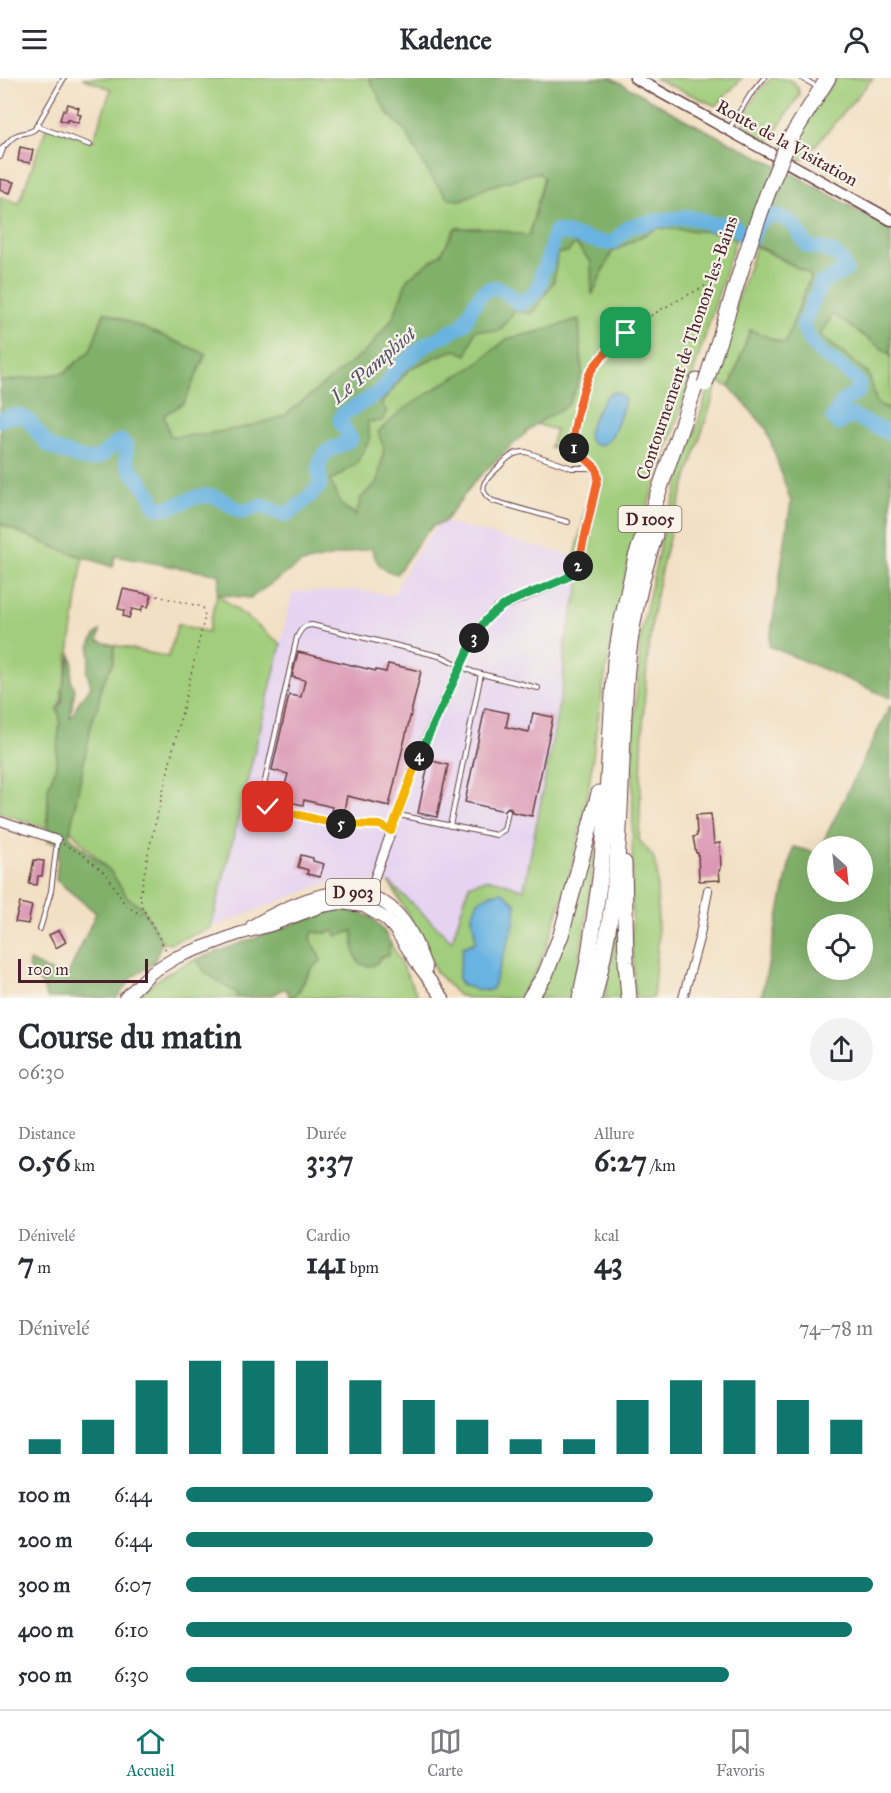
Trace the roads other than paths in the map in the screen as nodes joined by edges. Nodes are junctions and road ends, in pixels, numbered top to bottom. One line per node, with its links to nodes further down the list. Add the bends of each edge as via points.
1 (64, 78): 6 (lane)
2 (635, 78): 7 (street, Route de la Visitation)
3 (764, 78): 7 (lane)
4 (828, 78): 8 (highway, Contournement de Thonon-les-Bains / D 1005)
5 (812, 80): 8 (highway, Contournement de Thonon-les-Bains / D 1005)
6 (36, 126): 9 (lane); 10 (lane, via 32,132 15,136)
7 (729, 130): 12 (street, Route de la Visitation)
8 (787, 139): 13 (highway, Contournement de Thonon-les-Bains / D 1005, bridge)
9 (90, 145)
10 (2, 149): 11 (lane)
11 (0, 157)
12 (891, 220)
13 (701, 382): 19 (highway, Contournement de Thonon-les-Bains / D 1005, via 636,557 615,661); 20 (highway, Contournement de Thonon-les-Bains / D 1005, via 638,600 627,668)
14 (596, 468): 15 (lane, via 572,468 518,452 485,481 484,493 493,501); 16 (street, via 598,481 574,572 490,614)
15 (568, 522)
16 (461, 667): 17 (lane); 22 (street); 25 (lane, via 440,656 312,626 304,627 298,635 263,801 271,808 335,824 380,825)
17 (481, 674): 18 (lane); 24 (lane)
18 (538, 688)
19 (608, 758): 32 (highway, via 561,935 548,969); 33 (highway, Contournement de Thonon-les-Bains / D 1005, via 600,878)
20 (621, 794): 34 (highway, Contournement de Thonon-les-Bains / D 1005, via 613,898); 35 (highway)
21 (508, 812): 24 (lane, via 504,830 498,835)
22 (397, 814): 24 (lane); 25 (street)
23 (0, 821): 26 (street)
24 (450, 826)
25 (391, 831): 28 (street)
26 (57, 840): 29 (lane, via 49,899)
27 (708, 890): 36 (street)
28 (366, 901): 30 (main road, D 903, via 332,904 171,960); 31 (main road, D 903, via 390,924)
29 (40, 929)
30 (125, 998)
31 (443, 998)
32 (530, 998)
33 (580, 998)
34 (594, 998)
35 (629, 998)
36 (683, 998)

